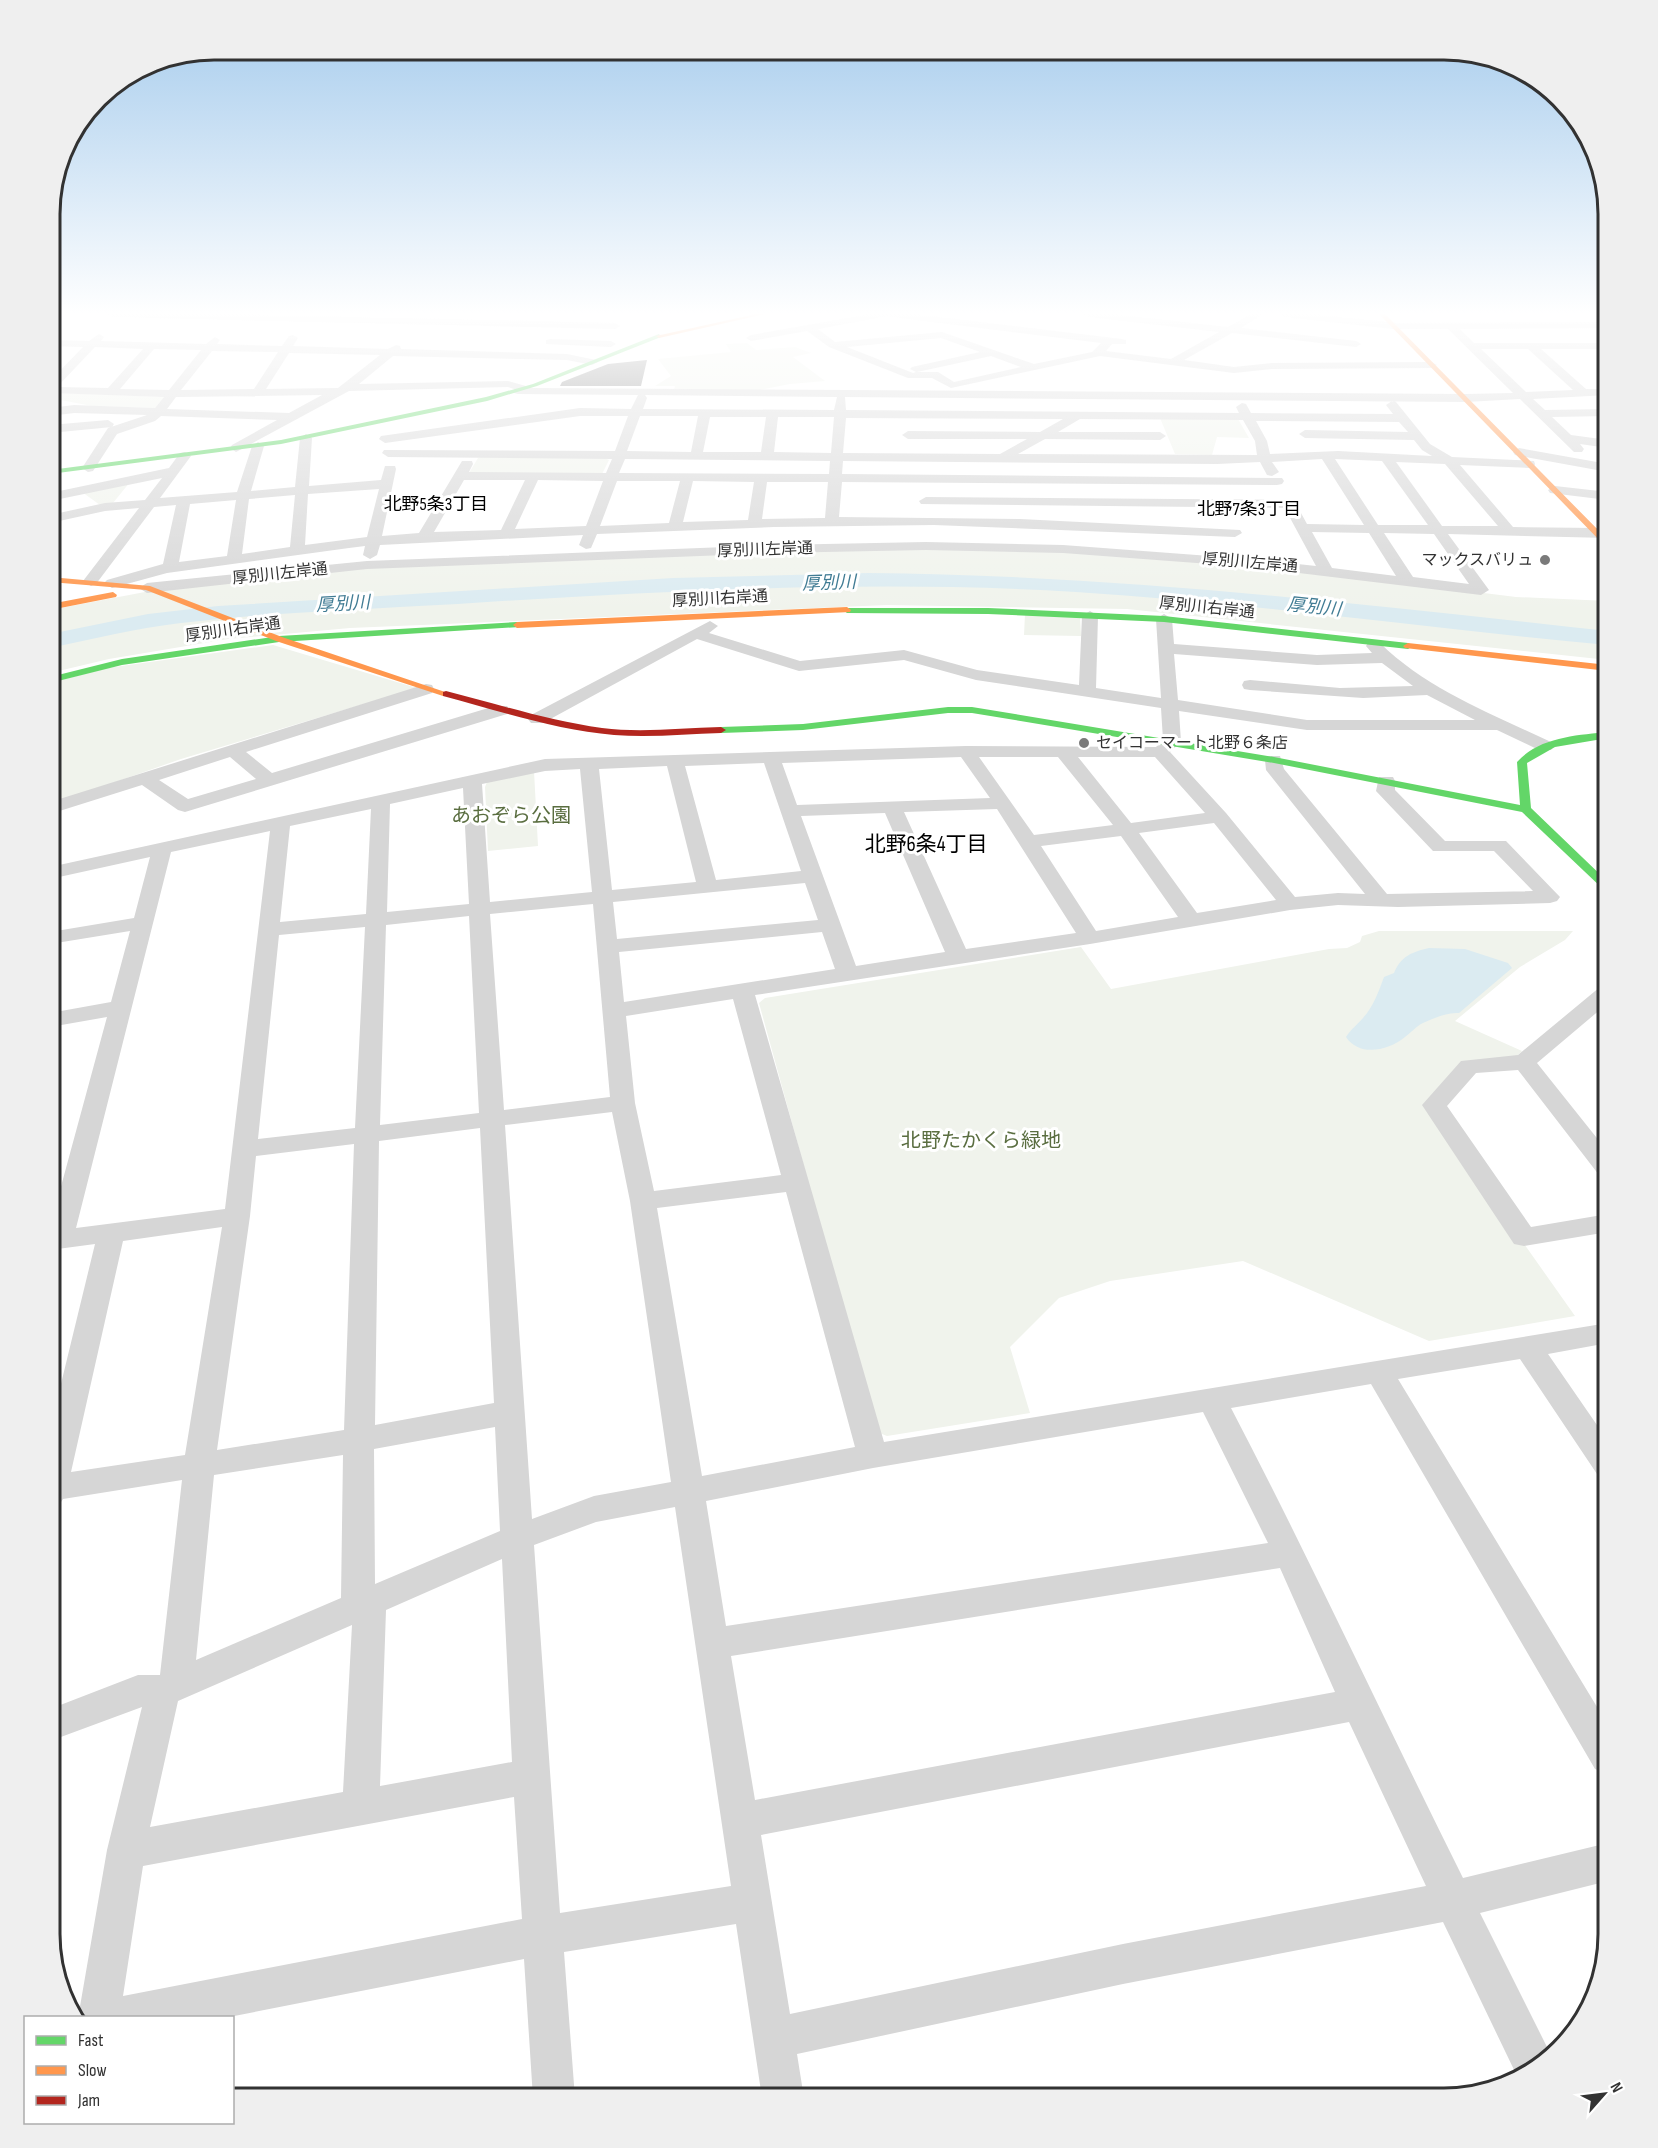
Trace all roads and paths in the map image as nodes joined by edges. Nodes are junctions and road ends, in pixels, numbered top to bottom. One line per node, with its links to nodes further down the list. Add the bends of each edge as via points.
1 (155, 414): 25 (street)
2 (231, 414): 19 (street)
3 (298, 414): 19 (street)
4 (416, 414): 22 (street)
5 (574, 414): 23 (street, via 560,420)
6 (635, 414): 41 (street)
7 (705, 414): 44 (street)
8 (772, 414): 45 (street)
9 (840, 414): 47 (street)
10 (856, 414): 15 (street)
11 (1247, 414): 20 (street)
12 (1400, 414): 21 (street)
13 (1482, 414): 38 (street)
14 (1542, 414): 32 (street)
15 (906, 415): 16 (street); 27 (street)
16 (975, 415): 17 (street)
17 (1079, 415): 18 (street); 28 (street)
18 (1153, 416): 20 (street); 29 (street)
19 (293, 417): 36 (street)
20 (1249, 417): 21 (street); 50 (street, via 1263,433)
21 (1403, 418): 30 (street)
22 (379, 423): 31 (street); 33 (street)
23 (487, 425): 33 (street); 40 (street)
24 (60, 428): 25 (street, via 104,422)
25 (119, 428): 55 (street, via 112,431)
26 (1291, 434): 30 (street)
27 (908, 435): 28 (street); 48 (street)
28 (1043, 435): 29 (street); 49 (street)
29 (1160, 436): 51 (street)
30 (1417, 436): 52 (street, via 1426,447)
31 (306, 438): 35 (street); 69 (street)
32 (1566, 438): 34 (street); 37 (street)
33 (385, 439): 39 (street)
34 (1598, 443)
35 (258, 446): 36 (street); 72 (street)
36 (236, 448): 43 (street)
37 (1578, 449)
38 (1519, 452): 53 (street); 54 (street)
39 (388, 453): 40 (street); 67 (street)
40 (472, 455): 41 (street, via 546,451); 58 (street)
41 (620, 455): 44 (street); 60 (street)
42 (1326, 455): 46 (street); 50 (street); 89 (street)
43 (185, 456): 55 (street); 57 (street)
44 (696, 456): 45 (street)
45 (767, 456): 47 (street)
46 (1386, 457): 52 (street); 91 (street)
47 (837, 458): 48 (street); 63 (street)
48 (909, 458): 49 (street)
49 (1002, 458): 51 (street); 64 (street)
50 (1264, 458): 51 (street); 65 (street)
51 (1171, 460): 66 (street)
52 (1449, 460): 53 (street); 92 (street)
53 (1529, 464): 68 (street)
54 (1598, 466)
55 (88, 468): 56 (street)
56 (60, 471)
57 (175, 471): 70 (street); 75 (street)
58 (460, 476): 59 (street); 96 (street)
59 (533, 477): 60 (street); 95 (street)
60 (612, 477): 61 (street); 90 (street)
61 (687, 478): 62 (street); 85 (street)
62 (761, 479): 63 (street); 84 (street)
63 (836, 479): 64 (street); 83 (street)
64 (963, 480): 66 (street); 74 (street)
65 (1277, 481): 66 (street); 78 (street)
66 (1163, 482): 76 (street)
67 (386, 484): 69 (street); 97 (street)
68 (1555, 490): 71 (street); 79 (street)
69 (302, 491): 72 (street); 99 (street)
70 (60, 494)
71 (1598, 495)
72 (243, 496): 73 (street); 102 (street)
73 (184, 501): 75 (street); 105 (street)
74 (926, 501): 76 (street); 82 (street)
75 (150, 503): 80 (street); 108 (street)
76 (1155, 503): 77 (street); 86 (street)
77 (1223, 504): 78 (street); 93 (street)
78 (1290, 504): 87 (street)
79 (1582, 516): 81 (street); 88 (street)
80 (60, 517)
81 (1598, 518)
82 (892, 521): 83 (street); 86 (street); 98 (street)
83 (832, 522): 84 (street)
84 (754, 524): 85 (street)
85 (675, 527): 90 (street)
86 (1144, 528): 93 (street); 100 (street)
87 (1303, 528): 89 (street); 106 (street)
88 (1598, 529)
89 (1374, 530): 91 (street); 109 (street)
90 (592, 531): 95 (street); 101 (street)
91 (1439, 531): 92 (street); 109 (street, 厚別川左岸通, via 1481,590)
92 (1509, 531): 94 (street)
93 (1235, 533): 103 (street)
94 (1598, 533)
95 (506, 534): 96 (street)
96 (424, 537): 97 (street)
97 (373, 540): 99 (street); 104 (street)
98 (850, 547): 100 (street, 厚別川左岸通, via 985,547); 101 (street, 厚別川左岸通)
99 (297, 550): 102 (street)
100 (1138, 554): 103 (street, 厚別川左岸通)
101 (581, 556): 104 (street, 厚別川左岸通)
102 (234, 559): 105 (street)
103 (1250, 563): 106 (street, 厚別川左岸通)
104 (367, 565): 111 (street, 厚別川左岸通)
105 (170, 568): 110 (street)
106 (1326, 570): 109 (street, 厚別川左岸通)
107 (60, 580): 108 (street)
108 (91, 582): 110 (street)
109 (1408, 582)
110 (112, 583): 111 (street)
111 (147, 588): 112 (street, 厚別川左岸通); 117 (street)
112 (60, 605)
113 (727, 615): 114 (street, 厚別川右岸通, via 866,610); 116 (street); 117 (street, 厚別川右岸通)
114 (1090, 616): 115 (street, 厚別川右岸通); 127 (street)
115 (1164, 619): 118 (street, 厚別川右岸通); 119 (street)
116 (696, 634): 127 (street, via 799,666 904,655 976,675); 131 (street)
117 (279, 639): 123 (street, 厚別川右岸通, via 122,662); 125 (street)
118 (1370, 642): 121 (street); 122 (street, 厚別川右岸通)
119 (1166, 648): 120 (street); 128 (street)
120 (1247, 654): 121 (street, via 1317,660); 124 (street)
121 (1384, 658): 126 (street)
122 (1598, 667)
123 (60, 678)
124 (1250, 685): 126 (street, via 1329,692); 130 (street)
125 (426, 689): 129 (street); 133 (street)
126 (1430, 689): 132 (street)
127 (1087, 692): 128 (street)
128 (1171, 704): 130 (street); 136 (street)
129 (501, 710): 131 (street); 140 (street)
130 (1254, 718): 132 (street, via 1307,725)
131 (537, 719): 136 (street, via 603,731 640,733 803,727 972,710)
132 (1504, 725): 135 (street)
133 (303, 728): 137 (street); 140 (street)
134 (1598, 737): 135 (street)
135 (1545, 746): 153 (street, via 1530,752 1522,762)
136 (1166, 747): 139 (street); 143 (street); 155 (street)
137 (232, 750): 145 (street); 146 (street)
138 (966, 751): 139 (street); 141 (street); 150 (street)
139 (1064, 752): 157 (street)
140 (345, 756): 146 (street)
141 (771, 758): 142 (street); 154 (street)
142 (675, 760): 144 (street); 163 (street)
143 (1274, 760): 148 (street); 165 (street, via 1275,770)
144 (589, 763): 147 (street, via 545,765); 164 (street)
145 (144, 778): 146 (street, via 185,806); 151 (street)
146 (269, 780)
147 (472, 781): 149 (street); 167 (street)
148 (1386, 781): 153 (street); 165 (street, via 1385,791 1440,847 1499,845 1550,897)
149 (381, 802): 156 (street); 168 (street)
150 (1003, 803): 152 (street); 158 (street)
151 (60, 805)
152 (892, 807): 154 (street); 176 (street)
153 (1526, 809): 162 (street)
154 (791, 811): 161 (street)
155 (1219, 817): 157 (street); 166 (street)
156 (281, 823): 159 (street); 172 (street)
157 (1126, 829): 158 (street); 169 (street)
158 (1028, 842): 174 (street)
159 (162, 850): 160 (street); 170 (street)
160 (60, 871)
161 (814, 876): 163 (street); 171 (street)
162 (1598, 878)
163 (707, 886): 164 (street)
164 (603, 898): 167 (street); 175 (street)
165 (1380, 899): 166 (street)
166 (1290, 904): 169 (street)
167 (481, 908): 168 (street); 185 (street)
168 (377, 919): 172 (street); 186 (street)
169 (1192, 921): 174 (street)
170 (143, 923): 173 (street); 180 (street)
171 (831, 925): 175 (street); 177 (street)
172 (269, 930): 187 (street)
173 (60, 936)
174 (1090, 938): 176 (street)
175 (607, 947): 181 (street)
176 (958, 956): 177 (street)
177 (848, 974): 178 (street)
178 (742, 990): 181 (street); 189 (street)
179 (1598, 1000): 183 (street)
180 (122, 1007): 182 (street); 192 (street)
181 (613, 1011): 184 (street)
182 (60, 1018)
183 (1524, 1062): 188 (street); 193 (street, via 1469,1066 1434,1105 1524,1237)
184 (623, 1102): 185 (street); 190 (street)
185 (491, 1119): 186 (street); 200 (street)
186 (367, 1134): 187 (street); 201 (street)
187 (244, 1149): 191 (street)
188 (1598, 1156)
189 (795, 1182): 190 (street); 204 (street)
190 (643, 1201): 207 (street)
191 (237, 1216): 194 (street); 205 (street)
192 (60, 1223)
193 (1598, 1225)
194 (111, 1232): 195 (street); 202 (street)
195 (60, 1239)
196 (1598, 1335): 197 (street)
197 (1527, 1346): 198 (street); 203 (street)
198 (1378, 1371): 199 (street); 215 (street)
199 (1212, 1400): 204 (street); 209 (street)
200 (511, 1412): 201 (street); 208 (street)
201 (359, 1440): 205 (street); 210 (street)
202 (60, 1448)
203 (1598, 1450)
204 (873, 1456): 207 (street)
205 (199, 1465): 206 (street); 212 (street)
206 (60, 1488)
207 (688, 1490): 208 (street, via 594,1509); 211 (street)
208 (519, 1537): 210 (street); 216 (street)
209 (1290, 1553): 211 (street); 213 (street)
210 (364, 1604): 212 (street); 217 (street)
211 (711, 1644): 218 (street)
212 (170, 1688): 214 (street, via 138,1691); 219 (street)
213 (1358, 1704): 218 (street); 221 (street)
214 (60, 1721)
215 (1598, 1740)
216 (531, 1776): 217 (street); 223 (street)
217 (361, 1806): 219 (street)
218 (739, 1821): 222 (street)
219 (126, 1850): 224 (street)
220 (1598, 1864): 221 (street)
221 (1454, 1900): 226 (street, via 1123,1964); 227 (street)
222 (752, 1902): 223 (street); 226 (street)
223 (544, 1935): 225 (street); 228 (street)
224 (99, 2016)
225 (126, 2016)
226 (774, 2038): 229 (street)
227 (1532, 2061)
228 (553, 2088)
229 (782, 2088)

